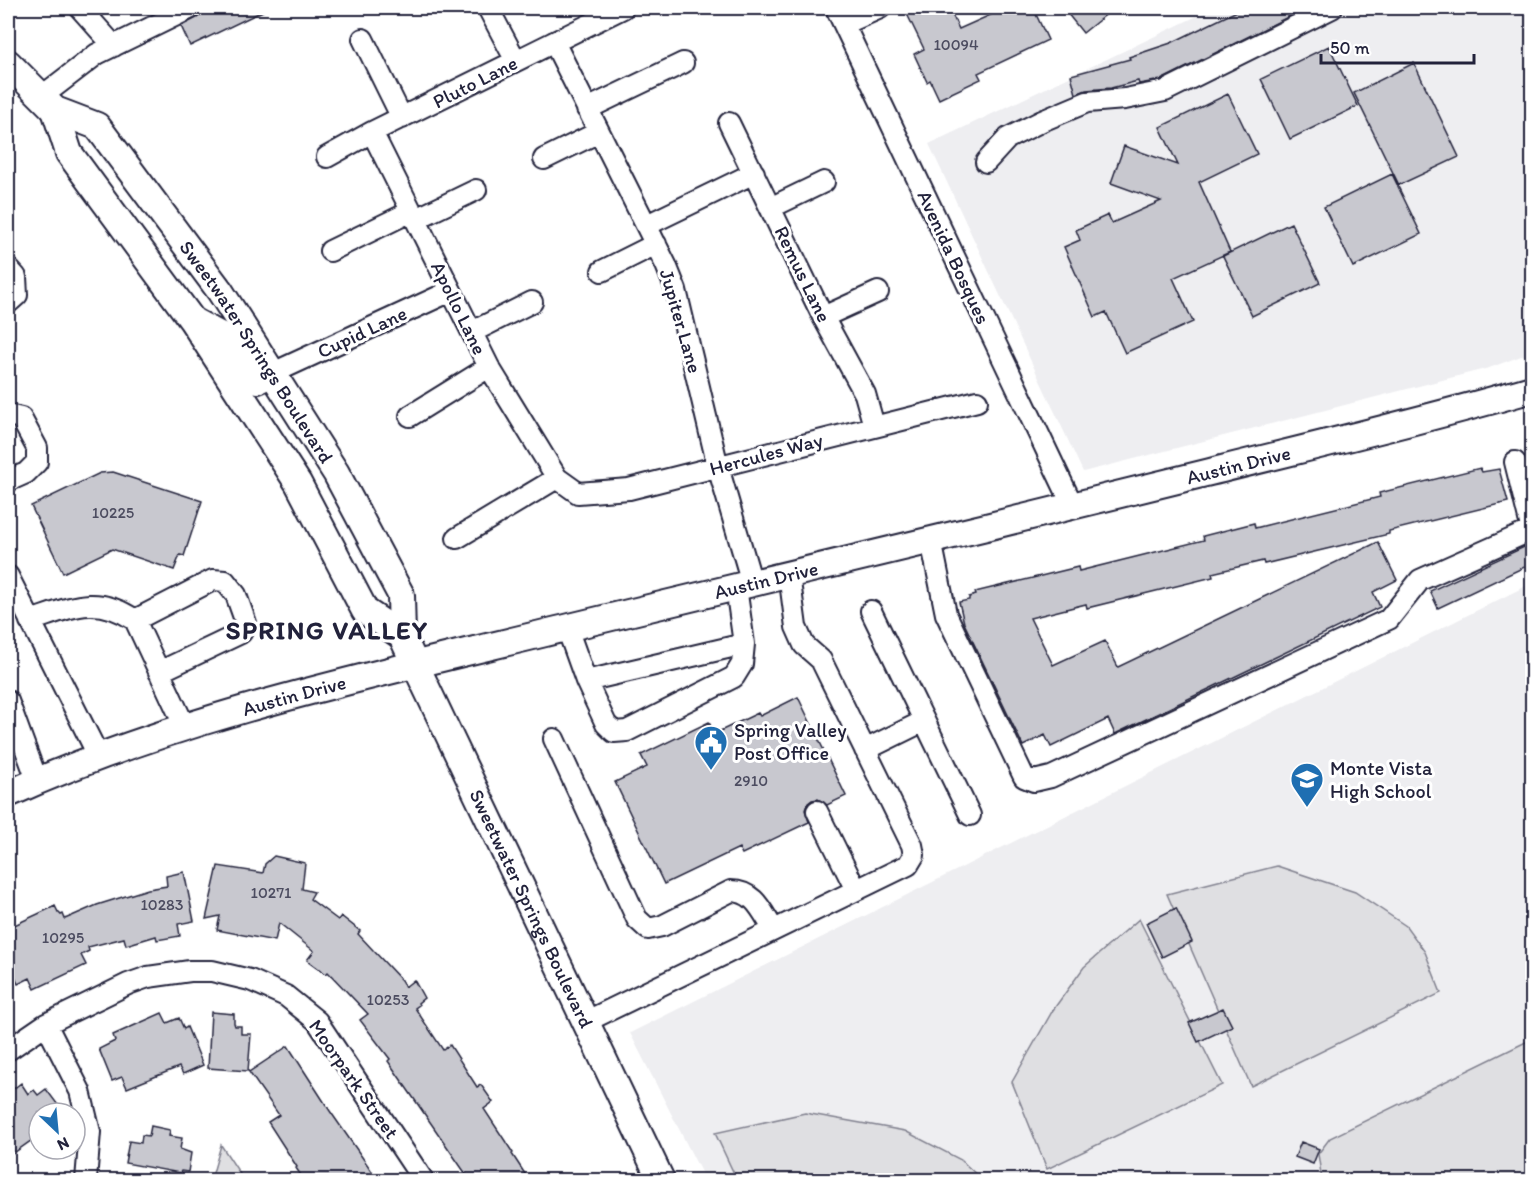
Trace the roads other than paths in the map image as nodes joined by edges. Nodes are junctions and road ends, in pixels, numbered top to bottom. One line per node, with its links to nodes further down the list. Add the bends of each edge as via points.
1 (80, 8): 10 (street)
2 (191, 8): 10 (street)
3 (488, 8): 11 (street)
4 (623, 8): 9 (street, Pluto Lane)
5 (880, 8): 7 (street)
6 (1332, 8): 22 (street, via 1165,90 1087,102 1042,121 1008,138)
7 (840, 16): 51 (street, Avenida Bosques)
8 (363, 39): 16 (street)
9 (554, 42): 11 (street, Pluto Lane); 15 (street, Jupiter Lane)
10 (114, 46): 14 (street, via 97,54)
11 (516, 61): 16 (street, Pluto Lane)
12 (8, 63): 14 (main road, Sweetwater Springs Boulevard)
13 (683, 63): 15 (street)
14 (48, 104): 38 (main road, Sweetwater Springs Boulevard, via 69,153); 41 (main road, Sweetwater Springs Boulevard, via 97,126 220,291)
15 (588, 109): 19 (street, Jupiter Lane)
16 (402, 118): 18 (street, Pluto Lane)
17 (729, 123): 23 (street, Remus Lane)
18 (372, 132): 20 (street, Pluto Lane); 27 (street, Apollo Lane)
19 (599, 132): 21 (street); 28 (street, Jupiter Lane)
20 (327, 157)
21 (544, 159)
22 (986, 162)
23 (754, 173): 26 (street, Remus Lane); 28 (street)
24 (824, 182): 26 (street)
25 (476, 190): 27 (street)
26 (770, 208): 37 (street, Remus Lane)
27 (414, 215): 30 (street); 33 (street, Apollo Lane)
28 (647, 225): 29 (street, Jupiter Lane)
29 (656, 244): 32 (street); 48 (street, Jupiter Lane, via 676,290)
30 (330, 251)
31 (8, 268): 36 (street, via 16,278 17,295)
32 (602, 271)
33 (451, 291): 39 (street, Apollo Lane); 41 (street, Cupid Lane)
34 (878, 291): 37 (street)
35 (532, 302): 39 (street)
36 (8, 303)
37 (823, 317): 46 (street, Remus Lane, via 865,394)
38 (192, 320): 41 (main road, via 225,338 246,370 258,380); 62 (main road, Sweetwater Springs Boulevard, via 298,483 365,610)
39 (472, 332): 40 (street, Apollo Lane)
40 (489, 367): 45 (street); 49 (street, Apollo Lane)
41 (273, 373): 62 (main road, Sweetwater Springs Boulevard, via 336,473 401,595)
42 (1533, 389): 51 (main road, Austin Drive)
43 (977, 401): 46 (street, Hercules Way)
44 (8, 415): 50 (street, via 21,418 37,448 37,462 26,473)
45 (410, 416)
46 (874, 426): 48 (street, Hercules Way)
47 (1515, 462): 52 (street)
48 (718, 467): 49 (street, Hercules Way, via 629,489 578,493); 57 (street, Jupiter Lane)
49 (557, 478): 53 (street)
50 (8, 481)
51 (1073, 506): 54 (main road, Austin Drive)
52 (1532, 530): 54 (street, via 1420,580 1389,619 1051,777 1034,781 1024,777 946,614)
53 (457, 538)
54 (931, 540): 55 (main road, Austin Drive)
55 (789, 574): 57 (main road, Austin Drive); 71 (street, via 796,627 804,645 821,660)
56 (8, 576): 60 (street)
57 (744, 585): 61 (main road, Austin Drive); 63 (street, Jupiter Lane)
58 (871, 611): 68 (street)
59 (135, 620): 60 (street, via 120,610 83,603); 65 (street); 65 (street, via 213,580 225,581 236,595 246,623 241,633)
60 (30, 621): 72 (street)
61 (567, 628): 64 (main road, Austin Drive); 66 (street)
62 (402, 636): 64 (main road, Sweetwater Springs Boulevard)
63 (744, 644): 66 (street); 66 (street, via 742,664 734,677 627,731 614,732 606,724)
64 (415, 664): 69 (main road, Austin Drive); 79 (main road, Sweetwater Springs Boulevard)
65 (159, 672): 69 (street)
66 (586, 681)
67 (8, 701): 73 (street)
68 (924, 721): 71 (street); 76 (street)
69 (185, 727): 72 (main road, Austin Drive)
70 (554, 739): 78 (street, via 642,924 648,929 662,926 731,891 743,891)
71 (865, 750): 77 (street, via 914,855 908,865)
72 (99, 757): 73 (main road, Austin Drive)
73 (37, 780): 74 (main road, Austin Drive)
74 (8, 794)
75 (817, 811): 77 (street)
76 (970, 815)
77 (856, 890): 78 (street)
78 (774, 930): 79 (street)
79 (585, 1023): 84 (main road, Sweetwater Springs Boulevard)
80 (46, 1024): 81 (street, Moorpark Street); 82 (street, via 80,1091 90,1132); 83 (street, Moorpark Street, via 128,984 169,973 212,971 269,987 317,1021)
81 (8, 1050)
82 (86, 1180)
83 (423, 1180)
84 (661, 1180)

